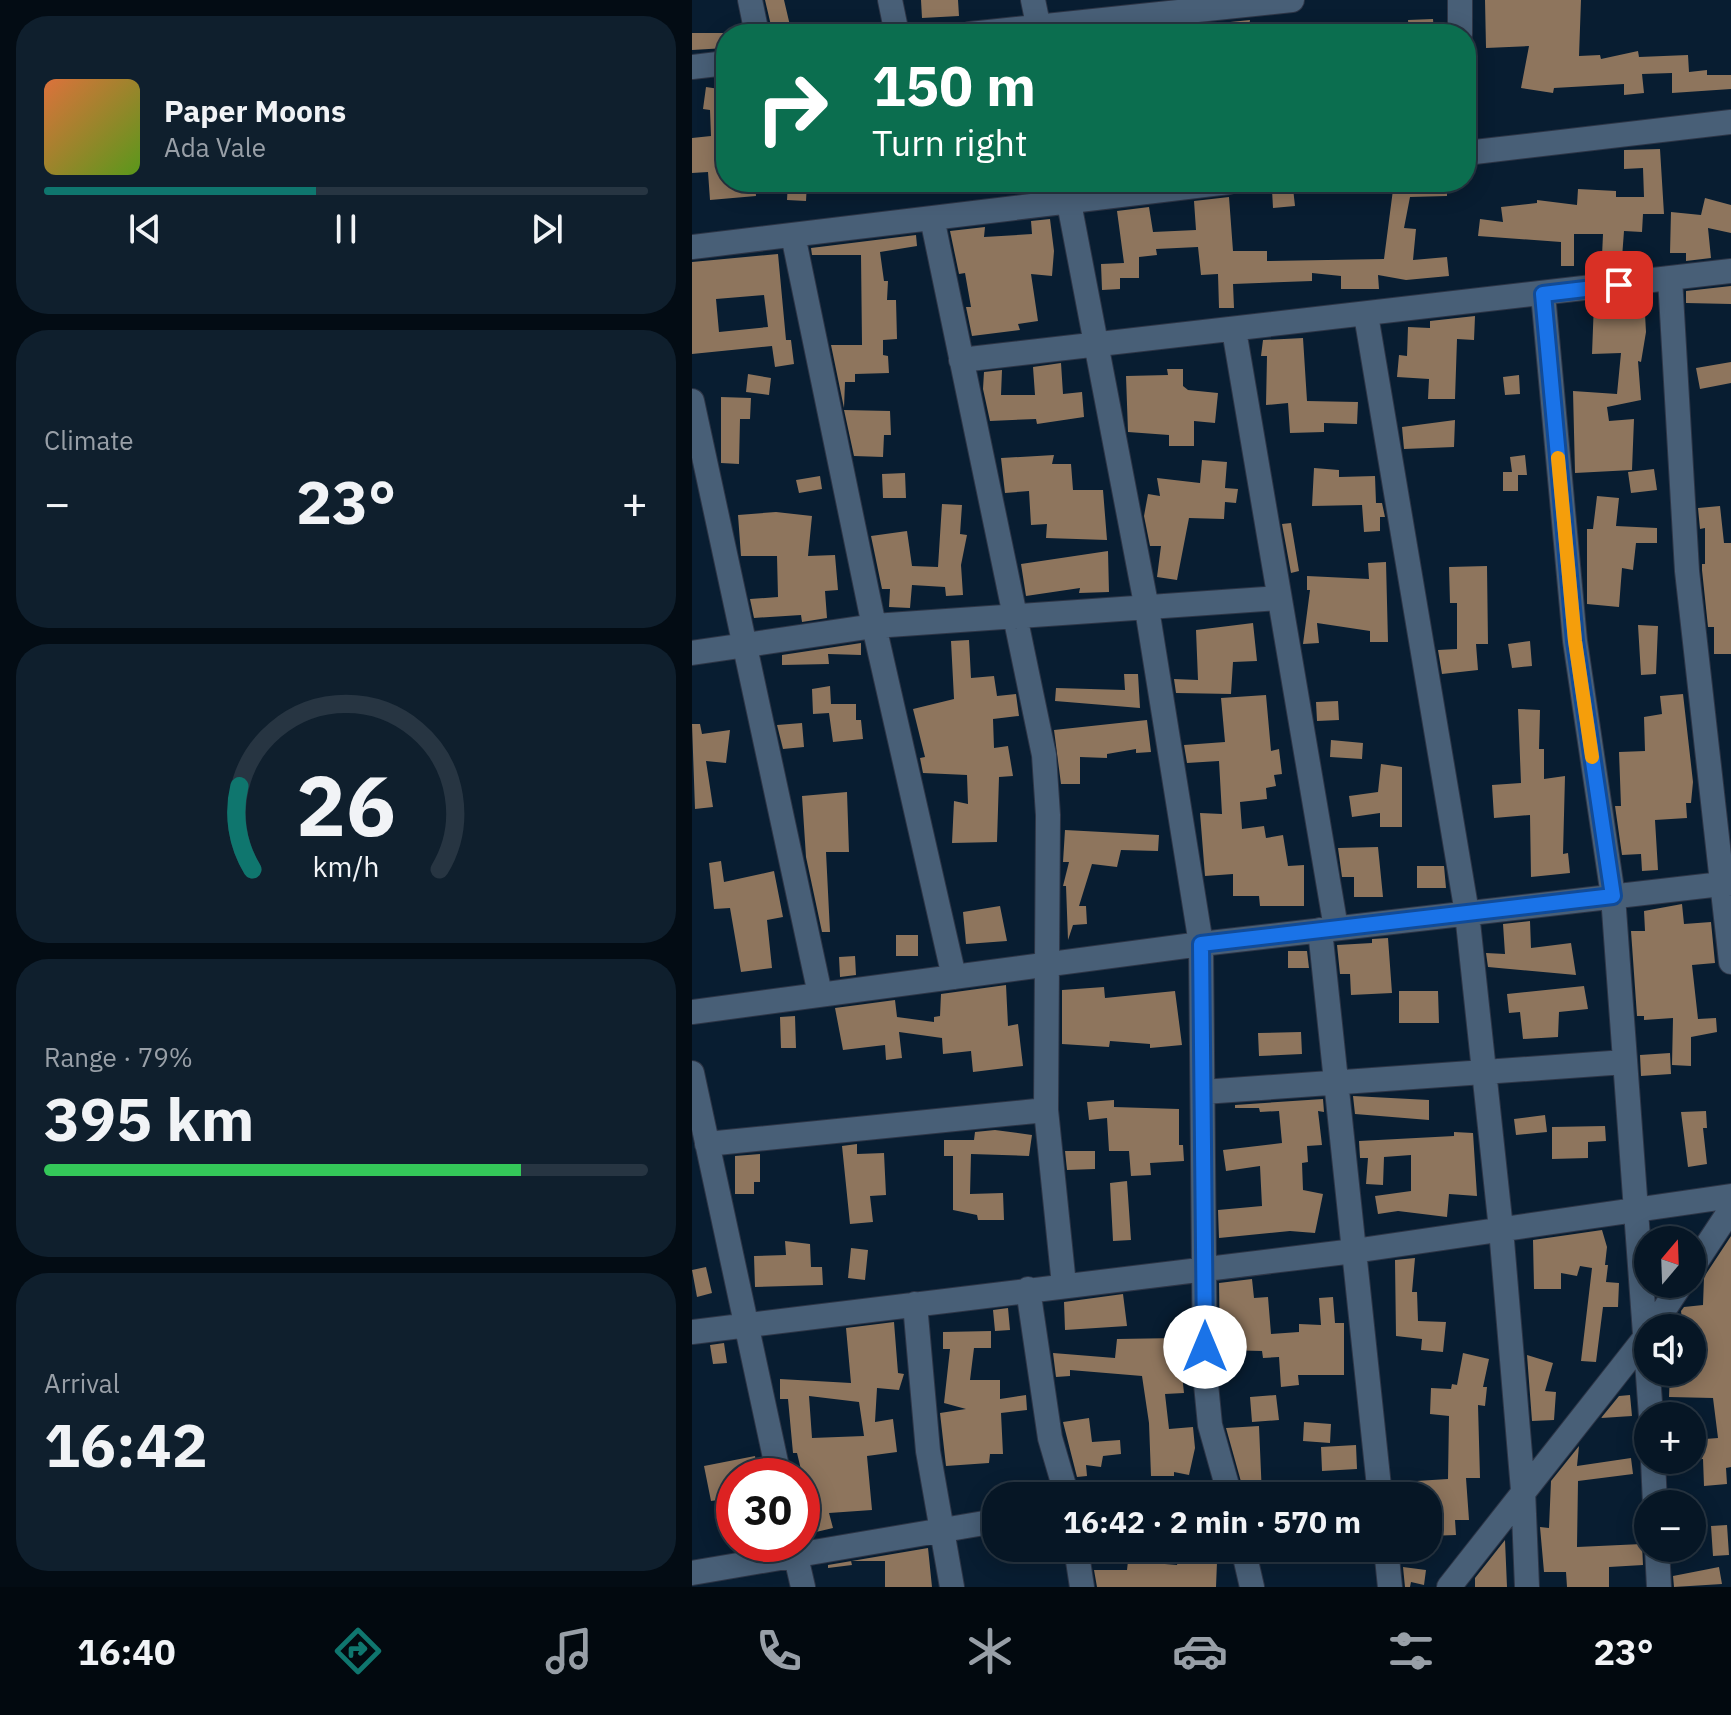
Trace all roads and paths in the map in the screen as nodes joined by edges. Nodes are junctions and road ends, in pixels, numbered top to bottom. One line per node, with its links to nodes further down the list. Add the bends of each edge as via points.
1 (750, 0): 7 (street)
2 (890, 0): 8 (street)
3 (1033, 0): 9 (street)
4 (1292, 0): 6 (street)
5 (1460, 0): 11 (street)
6 (1262, 2): 10 (street)
7 (755, 24)
8 (895, 24)
9 (1038, 24)
10 (1087, 24)
11 (1460, 24)
12 (716, 64): 13 (street)
13 (692, 67)
14 (1731, 122): 15 (street)
15 (1476, 152)
16 (1067, 192): 17 (street); 25 (street)
17 (932, 218): 18 (street); 26 (street)
18 (793, 235): 19 (street); 31 (street)
19 (692, 247)
20 (1731, 271): 21 (street)
21 (1670, 278): 22 (street); 34 (street, via 1687,571)
22 (1543, 294): 23 (street); 35 (street, via 1575,641)
23 (1366, 315): 24 (street); 36 (street)
24 (1234, 330): 25 (street); 28 (street)
25 (1097, 345): 26 (street); 29 (street)
26 (961, 360): 30 (street)
27 (692, 401): 32 (street)
28 (1279, 598): 29 (street); 37 (street)
29 (1147, 609): 30 (street); 38 (street)
30 (1013, 618): 31 (street); 40 (street, via 1044,755)
31 (874, 626): 32 (street); 41 (street)
32 (743, 644): 33 (street); 42 (street)
33 (692, 653)
34 (1727, 883): 35 (street); 39 (street)
35 (1613, 896): 36 (street); 44 (street)
36 (1467, 913): 37 (street); 45 (street)
37 (1328, 929): 38 (street); 47 (street)
38 (1201, 944): 40 (street); 48 (street)
39 (1731, 962)
40 (1048, 964): 41 (street); 49 (street)
41 (954, 977): 42 (street)
42 (820, 994): 43 (street)
43 (692, 1012)
44 (1625, 1062): 45 (street); 53 (street)
45 (1484, 1070): 47 (street); 54 (street)
46 (692, 1073): 50 (street)
47 (1338, 1083): 48 (street); 56 (street)
48 (1203, 1092): 57 (street)
49 (1046, 1110): 50 (street); 58 (street)
50 (707, 1144): 62 (street)
51 (1731, 1196): 53 (street)
52 (1731, 1209): 55 (street)
53 (1635, 1210): 54 (street); 61 (street)
54 (1501, 1229): 56 (street); 69 (street)
55 (1706, 1247)
56 (1354, 1251): 57 (street); 68 (street)
57 (1204, 1267): 58 (street); 67 (street, via 1210,1425)
58 (1064, 1285): 59 (street)
59 (1028, 1289): 60 (street); 66 (street, via 1050,1438)
60 (915, 1304): 62 (street); 71 (street, via 928,1451)
61 (1646, 1314)
62 (746, 1325): 63 (street); 65 (street)
63 (692, 1332)
64 (1634, 1351): 69 (street)
65 (775, 1458)
66 (1063, 1482)
67 (1226, 1482)
68 (1379, 1482)
69 (1523, 1490): 85 (street); 86 (street)
70 (982, 1523): 71 (street)
71 (943, 1528): 72 (street); 81 (street)
72 (820, 1545)
73 (739, 1562): 79 (street)
74 (797, 1562): 80 (street)
75 (1078, 1562): 82 (street)
76 (1246, 1562): 83 (street)
77 (1387, 1562): 84 (street)
78 (1658, 1562): 87 (street)
79 (692, 1573)
80 (803, 1587)
81 (952, 1587)
82 (1082, 1587)
83 (1252, 1587)
84 (1390, 1587)
85 (1449, 1587)
86 (1527, 1587)
87 (1659, 1587)

